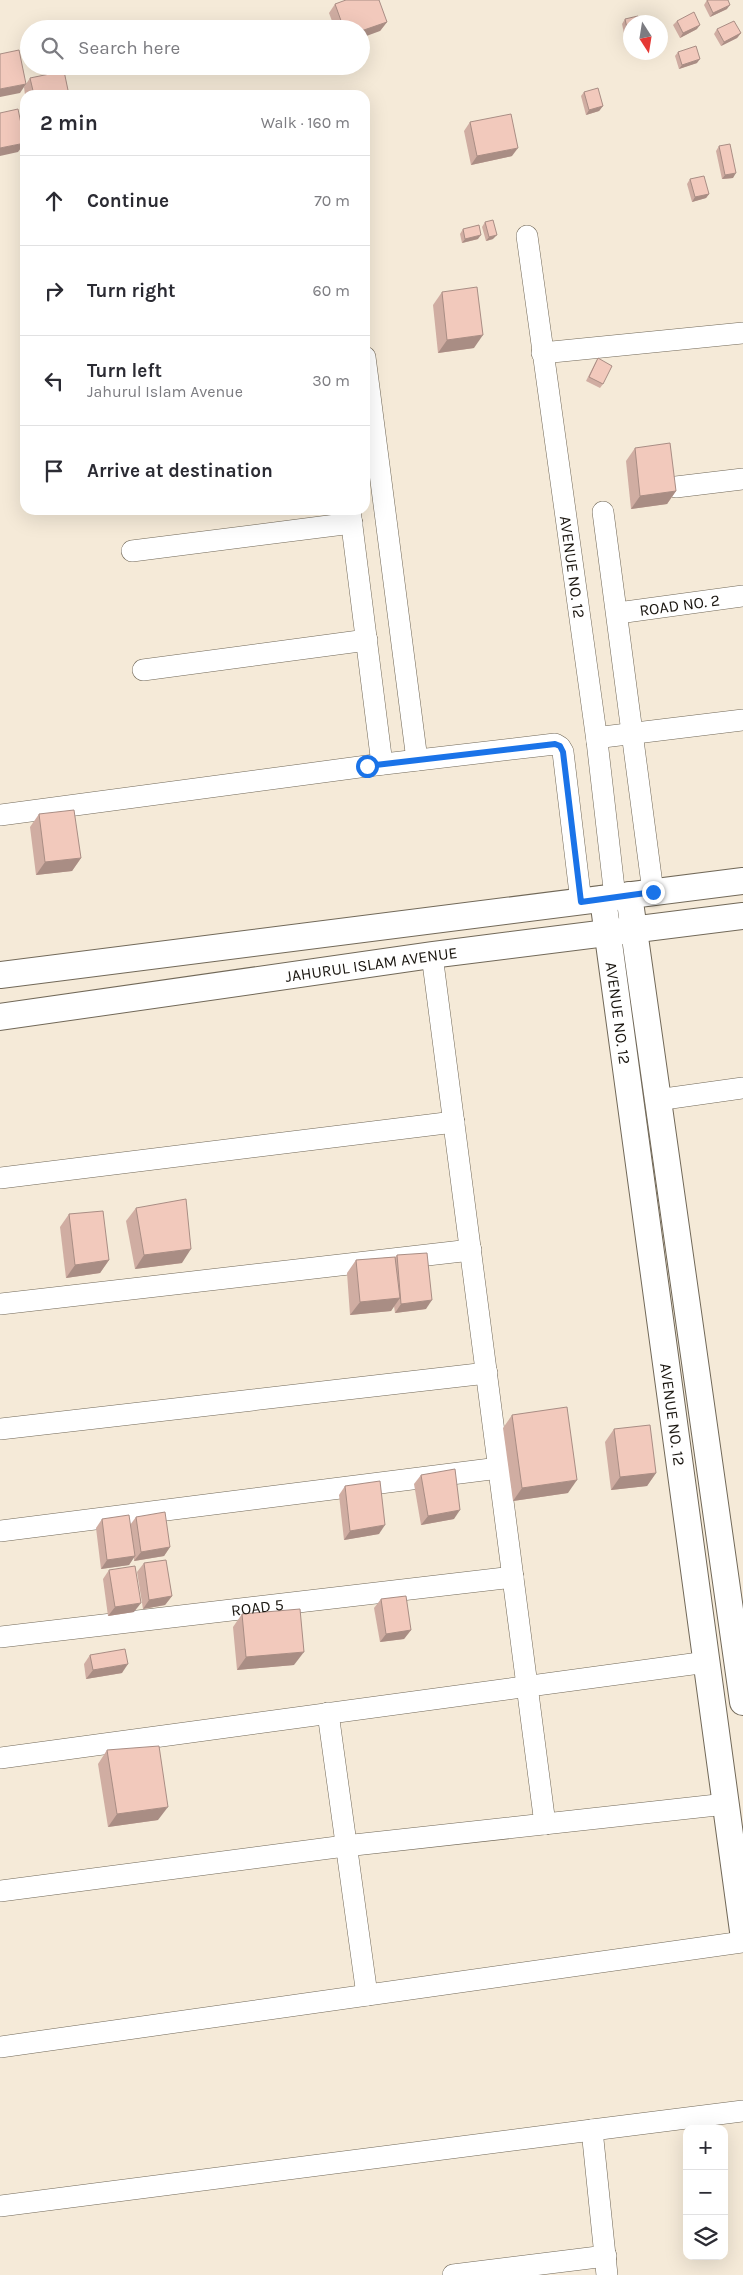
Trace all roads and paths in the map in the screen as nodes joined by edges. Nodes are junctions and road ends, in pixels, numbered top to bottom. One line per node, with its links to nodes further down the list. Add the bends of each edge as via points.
1 (527, 236): 3 (street, AVENUE NO. 12)
2 (743, 332): 3 (street)
3 (542, 353): 16 (street, AVENUE NO. 12)
4 (370, 396): 17 (street)
5 (743, 478): 6 (street)
6 (676, 487)
7 (604, 512): 11 (street, AVENUE NO. 12)
8 (351, 516): 9 (street); 12 (street)
9 (132, 552)
10 (743, 596): 11 (street, ROAD NO. 2)
11 (618, 613): 15 (street, AVENUE NO. 12)
12 (367, 640): 13 (street); 18 (street)
13 (143, 670)
14 (743, 720): 15 (street)
15 (634, 733): 16 (street); 21 (street, AVENUE NO. 12)
16 (596, 741): 21 (street, AVENUE NO. 12)
17 (417, 760): 18 (street); 21 (street, via 560,746)
18 (382, 764): 19 (street)
19 (0, 815)
20 (743, 881): 21 (street, JAHURUL ISLAM AVENUE)
21 (616, 897): 23 (street, AVENUE NO. 12); 25 (street, JAHURUL ISLAM AVENUE)
22 (743, 916): 23 (street, JAHURUL ISLAM AVENUE)
23 (621, 932): 24 (street, JAHURUL ISLAM AVENUE); 28 (street, AVENUE NO. 12); 39 (street, AVENUE NO. 12)
24 (432, 955): 26 (street, JAHURUL ISLAM AVENUE); 29 (street)
25 (0, 975)
26 (0, 1017)
27 (743, 1088): 28 (street)
28 (657, 1100): 41 (street, AVENUE NO. 12)
29 (454, 1122): 30 (street); 31 (street)
30 (0, 1178)
31 (471, 1250): 32 (street); 33 (street)
32 (0, 1304)
33 (487, 1373): 34 (street); 35 (street)
34 (0, 1429)
35 (499, 1468): 36 (street); 37 (street)
36 (0, 1531)
37 (513, 1577): 38 (street, ROAD 5); 40 (street)
38 (0, 1637)
39 (707, 1662): 40 (street); 44 (street, AVENUE NO. 12)
40 (527, 1686): 42 (street); 45 (street)
41 (743, 1702)
42 (328, 1713): 43 (street); 46 (street)
43 (0, 1758)
44 (726, 1804): 45 (street); 48 (street, AVENUE NO. 12)
45 (545, 1824): 46 (street)
46 (345, 1846): 47 (street); 50 (street)
47 (0, 1891)
48 (743, 1931)
49 (743, 1942): 50 (street)
50 (367, 1995): 51 (street)
51 (0, 2047)
52 (743, 2111): 53 (street)
53 (592, 2130): 54 (street); 55 (street)
54 (0, 2206)
55 (606, 2266): 56 (street)
56 (454, 2275)

